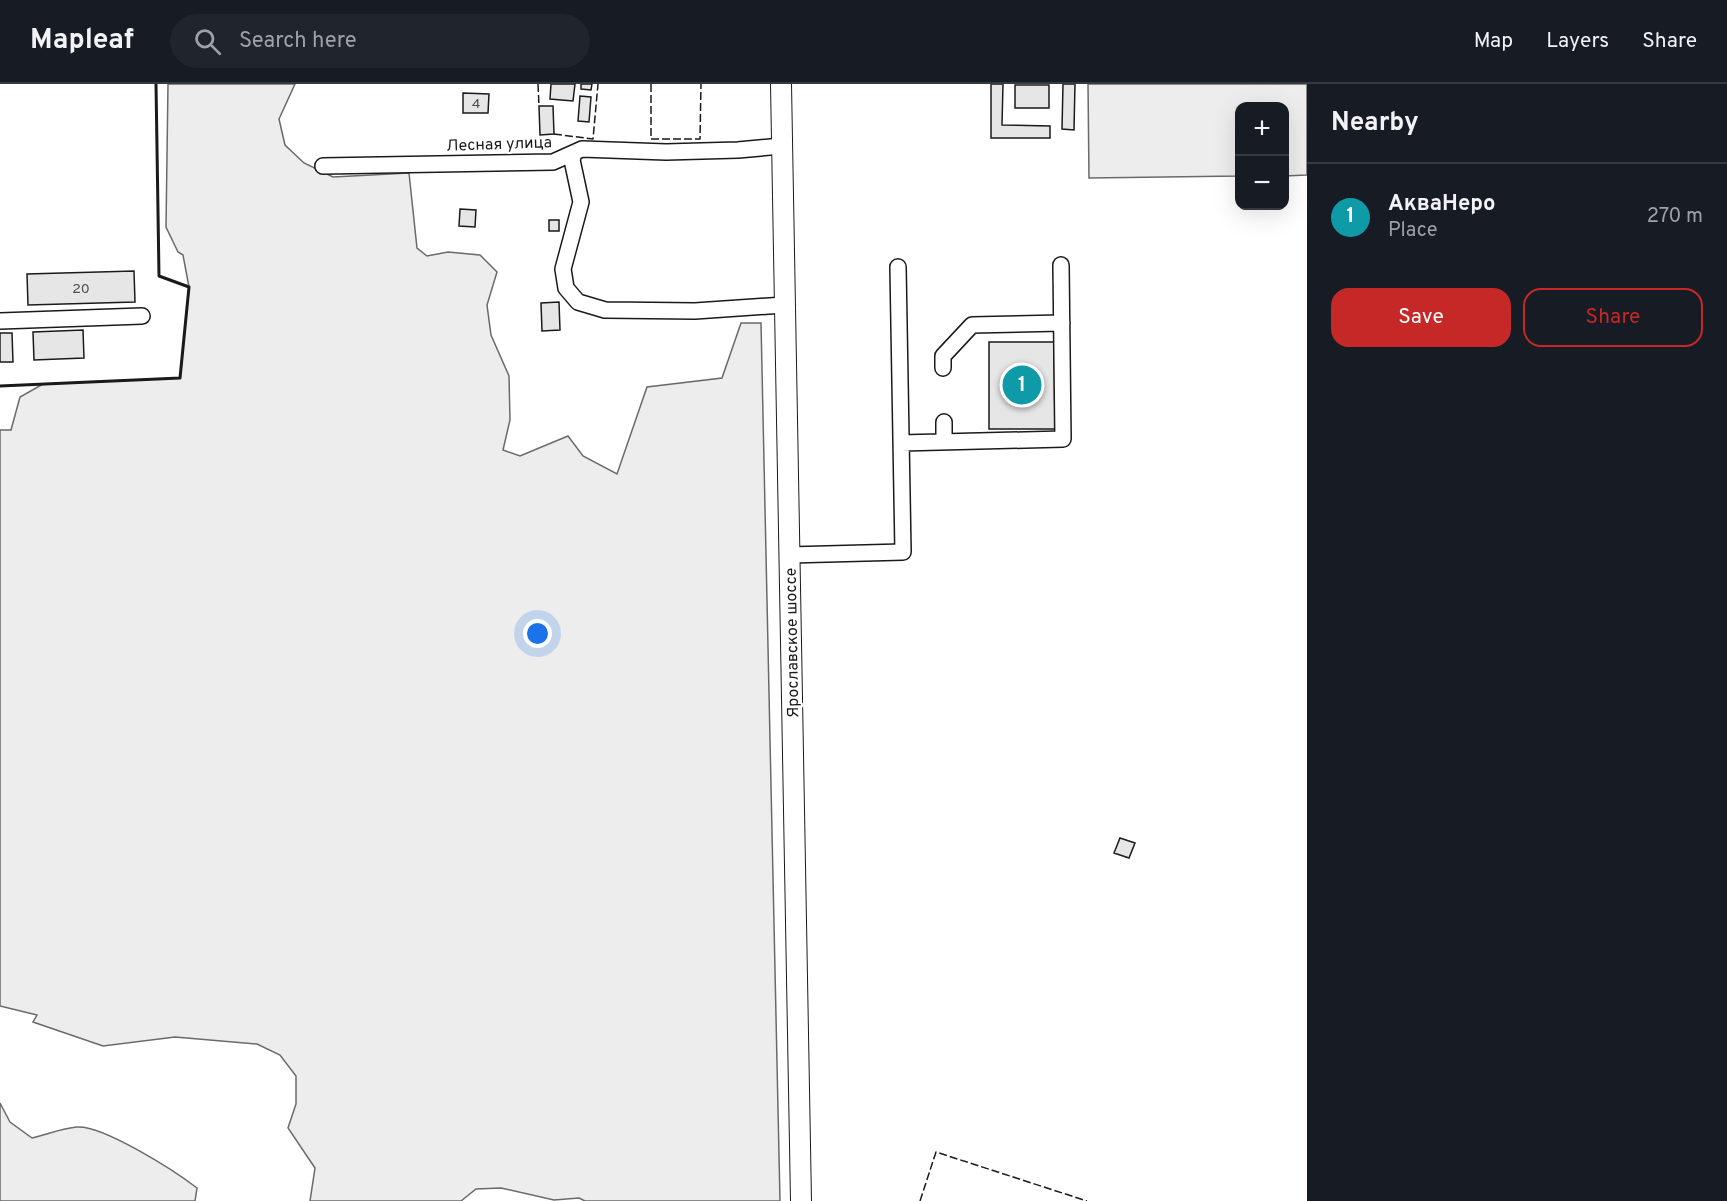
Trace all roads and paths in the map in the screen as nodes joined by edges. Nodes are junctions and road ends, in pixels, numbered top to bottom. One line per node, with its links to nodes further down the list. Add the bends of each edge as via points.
1 (781, 84): 2 (main road, Ярославское шоссе)
2 (782, 146): 3 (street, Лесная улица, via 666,152 600,148); 7 (main road, Ярославское шоссе)
3 (574, 153): 4 (street, Лесная улица, via 553,162); 7 (street, via 581,202 563,269 566,288 578,302 605,310 695,311)
4 (323, 166)
5 (1061, 265): 10 (street)
6 (898, 267): 14 (street)
7 (784, 305): 15 (main road, Ярославское шоссе)
8 (142, 316): 9 (street)
9 (0, 321)
10 (1062, 323): 11 (street, via 972,325 943,356); 13 (street, via 1063,439)
11 (943, 368)
12 (944, 422): 13 (street)
13 (944, 442): 14 (street)
14 (901, 443): 15 (street, via 903,552)
15 (789, 555): 16 (main road, Ярославское шоссе)
16 (801, 1201)

